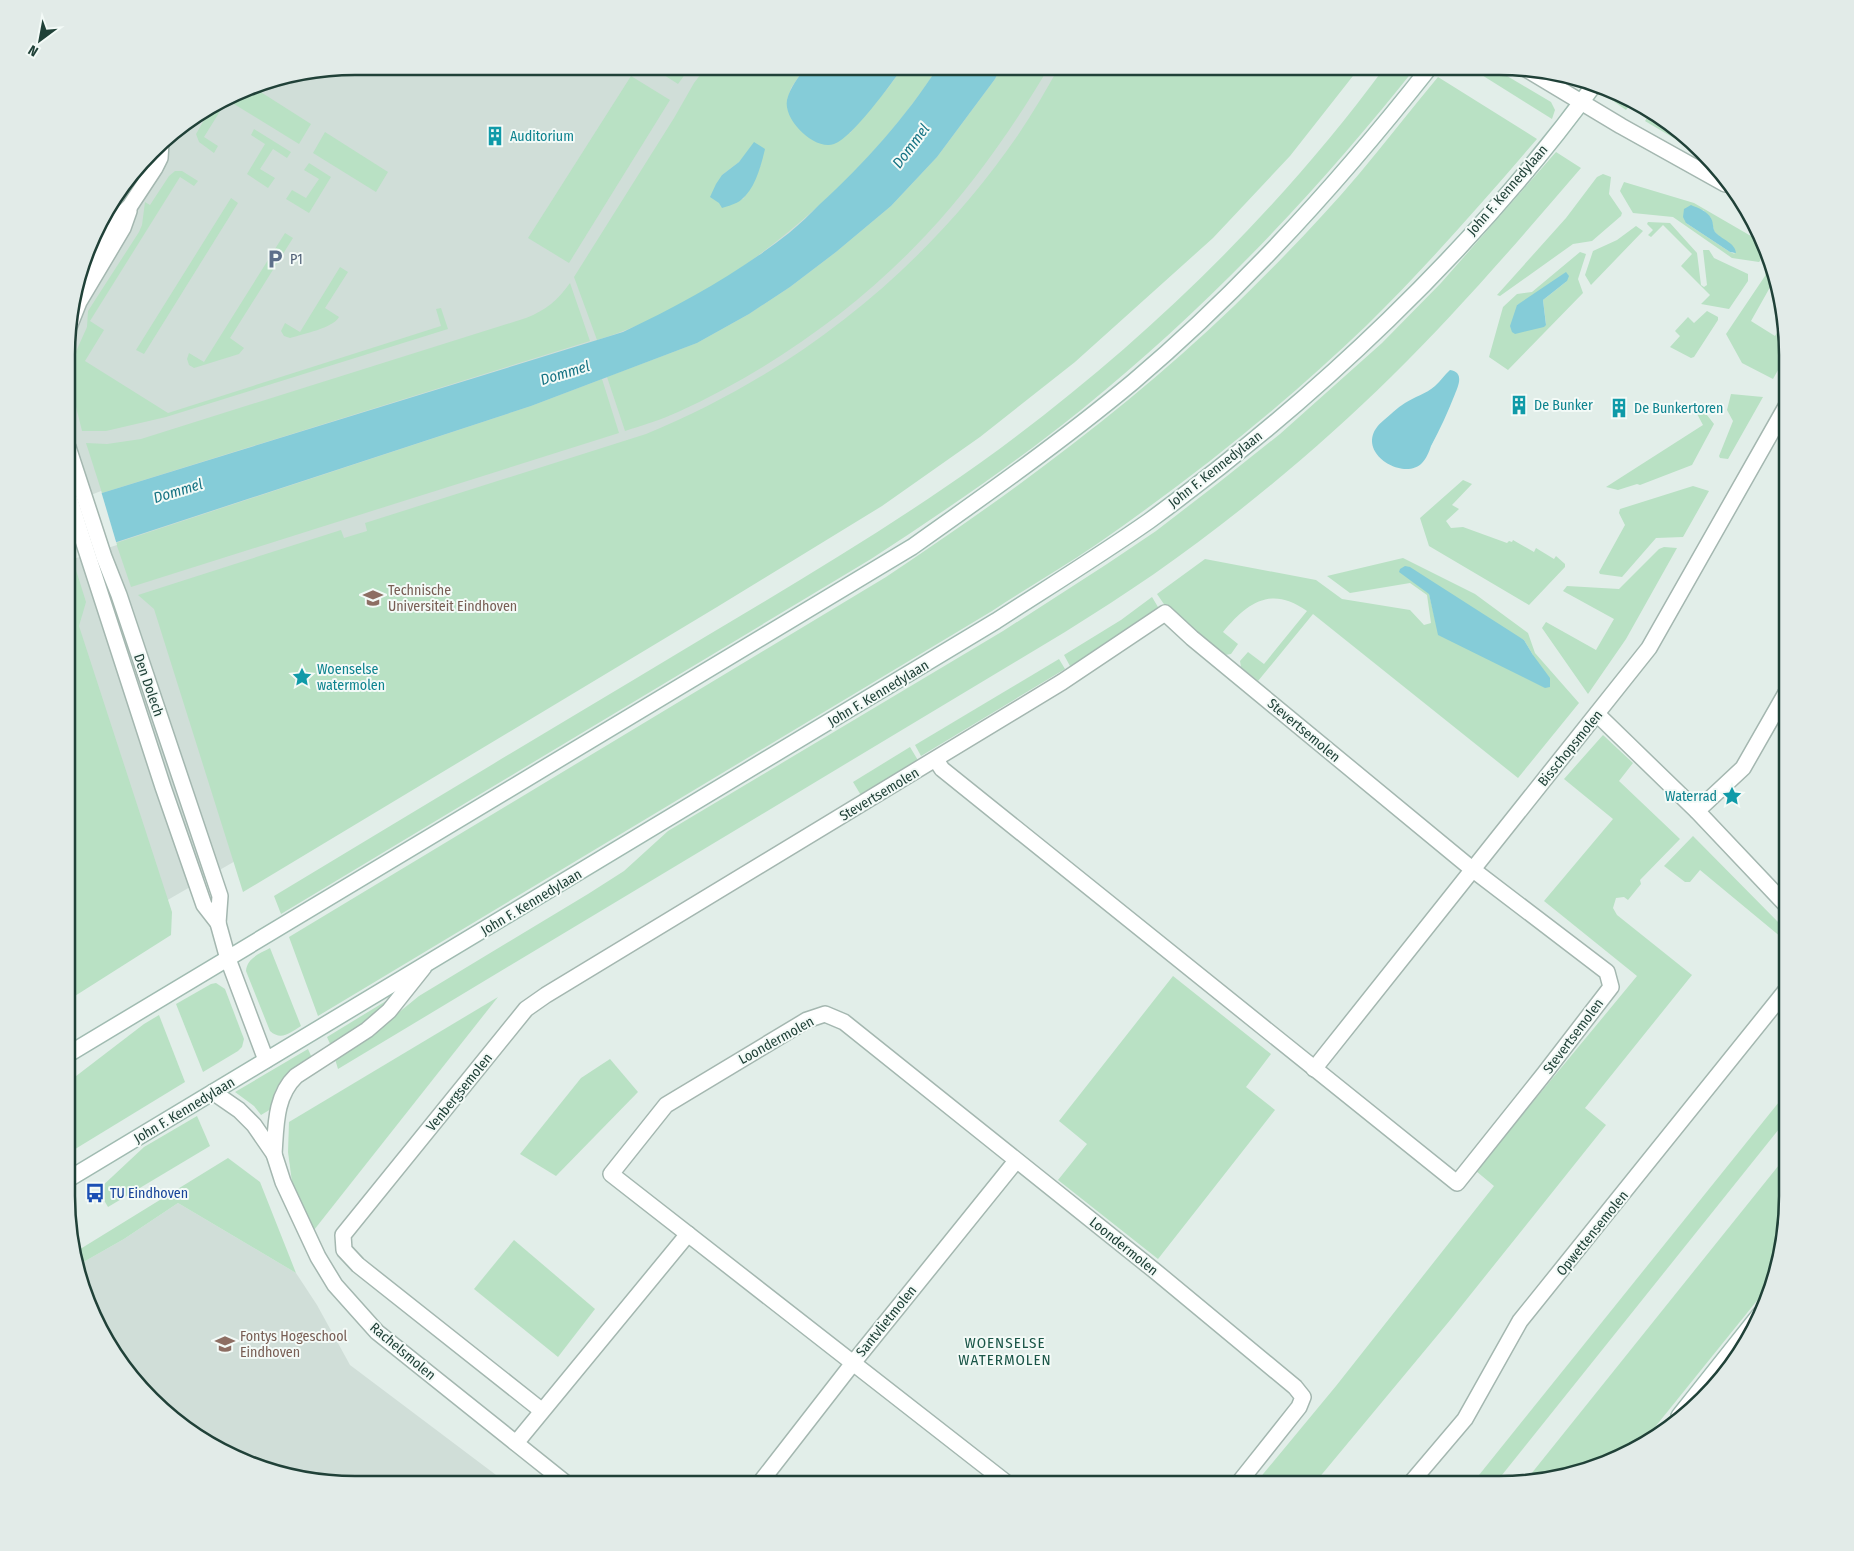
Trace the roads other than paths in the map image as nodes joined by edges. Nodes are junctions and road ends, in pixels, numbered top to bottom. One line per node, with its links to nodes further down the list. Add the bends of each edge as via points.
1 (1424, 75): 21 (street, via 1350,166 1278,245 1133,381 1034,460 912,547)
2 (1541, 78): 4 (street)
3 (1590, 90): 4 (street, John F. Kennedylaan)
4 (1581, 102): 6 (street); 22 (street, John F. Kennedylaan, via 1495,206 1389,318 1271,426 1156,515 1102,554 996,621)
5 (160, 154): 7 (street)
6 (1716, 179)
7 (130, 206): 8 (street, via 114,222); 9 (street, via 123,228)
8 (94, 255)
9 (80, 300)
10 (1779, 419): 15 (street, Bisschopsmolen, via 1649,648)
11 (75, 469): 13 (street, Den Dolech)
12 (75, 509): 13 (street, Den Dolech)
13 (97, 557): 21 (street, Den Dolech, via 118,595 220,896 218,923)
14 (1779, 706): 17 (street, via 1743,768)
15 (1597, 714): 17 (street); 19 (street, Bisschopsmolen)
16 (936, 760): 18 (street, Stevertsemolen); 19 (street, Stevertsemolen, via 1165,613); 26 (street, Stevertsemolen, via 948,774)
17 (1698, 811): 20 (street)
18 (823, 828): 35 (street, Venbergsemolen, via 526,1009 343,1235 344,1250 358,1265)
19 (1472, 869): 26 (street, Bisschopsmolen); 26 (street, Stevertsemolen, via 1607,972 1611,987 1538,1082 1457,1183)
20 (1779, 897)
21 (228, 959): 24 (street); 25 (street)
22 (424, 967): 25 (street, John F. Kennedylaan); 28 (street, Rachelsmolen, via 368,1030 288,1083 278,1111)
23 (1779, 999): 41 (street, Opwettensemolen, via 1520,1321 1465,1419)
24 (75, 1050)
25 (266, 1060): 27 (street, John F. Kennedylaan)
26 (1314, 1069)
27 (213, 1092): 28 (street, Rachelsmolen, via 254,1125); 30 (street, John F. Kennedylaan)
28 (274, 1154): 36 (street, Rachelsmolen, via 290,1199 334,1284 377,1332)
29 (1016, 1161): 31 (street, Loondermolen, via 844,1022 824,1014 807,1020 666,1105 611,1174); 33 (street, Santvlietmolen); 40 (street, Loondermolen, via 1155,1271 1303,1397 1299,1407)
30 (75, 1175)
31 (688, 1234): 33 (street, Loondermolen); 35 (street)
32 (1736, 1344): 34 (street)
33 (852, 1363): 38 (street, Santvlietmolen); 39 (street, Loondermolen)
34 (1695, 1396)
35 (541, 1410): 36 (street)
36 (516, 1443): 37 (street, Rachelsmolen)
37 (557, 1476)
38 (765, 1476)
39 (998, 1476)
40 (1244, 1476)
41 (1417, 1476)

